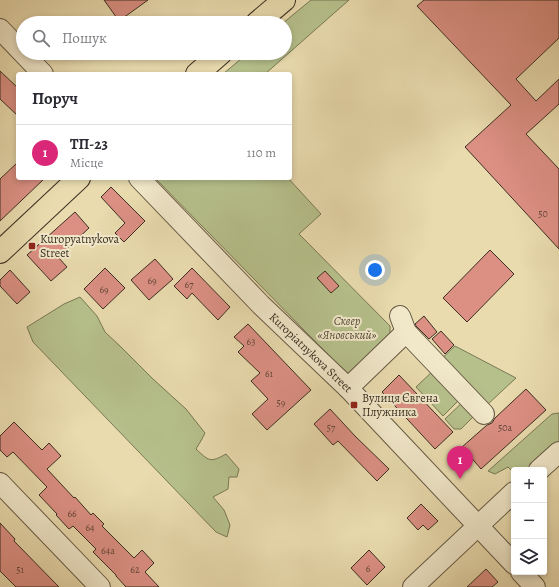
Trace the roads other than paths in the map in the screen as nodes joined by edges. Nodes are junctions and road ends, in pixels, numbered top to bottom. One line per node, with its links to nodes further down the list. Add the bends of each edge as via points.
1 (284, 0): 2 (main road)
2 (265, 16)
3 (0, 29): 4 (street)
4 (16, 46)
5 (30, 60): 7 (street)
6 (213, 60): 8 (main road)
7 (41, 72)
8 (199, 72)
9 (77, 180): 11 (main road)
10 (140, 180): 12 (street, Kuropiatnykova Street, via 261,305)
11 (0, 252)
12 (348, 388): 13 (street, via 403,324); 18 (street, Kuropiatnykova Street)
13 (484, 414)
14 (559, 452): 15 (street)
15 (542, 467)
16 (0, 483): 21 (street)
17 (511, 495): 18 (street)
18 (478, 526): 19 (street, Kuropiatnykova Street); 22 (street)
19 (511, 561)
20 (524, 575): 23 (street)
21 (100, 587)
22 (413, 587)
23 (535, 587)

